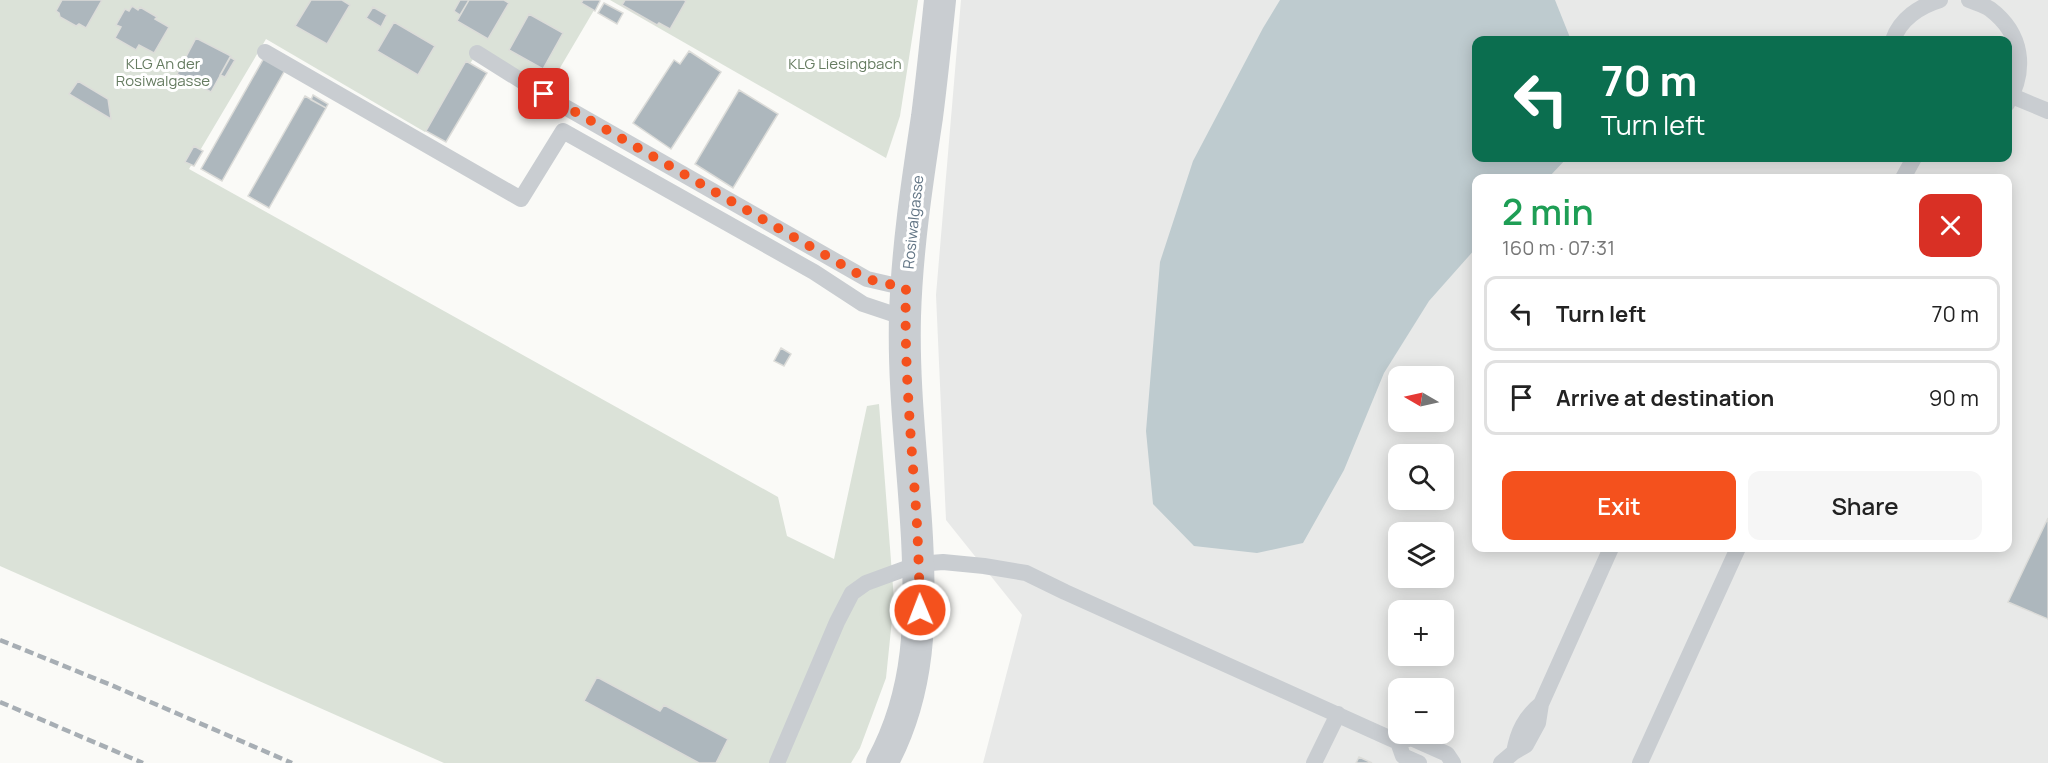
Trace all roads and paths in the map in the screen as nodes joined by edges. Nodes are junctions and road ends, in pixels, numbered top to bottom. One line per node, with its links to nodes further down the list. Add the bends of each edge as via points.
1 (940, 0): 10 (street, Rosiwalgasse, via 910,239)
2 (1940, 0): 4 (lane, via 1908,17)
3 (1969, 0): 7 (lane, via 1988,8 2005,22 2016,40 2020,62 2018,84)
4 (1896, 36)
5 (265, 52): 10 (lane, via 521,199 563,131 814,272 863,304)
6 (477, 53): 10 (lane)
7 (2012, 95)
8 (2012, 101): 9 (lane)
9 (2048, 111)
10 (906, 303): 13 (street, Rosiwalgasse, via 907,400)
11 (1609, 552): 18 (lane, via 1541,704 1527,716)
12 (1736, 552): 24 (lane)
13 (918, 564): 14 (lane, via 942,562 1026,573); 19 (lane, via 866,583 852,593); 20 (street, Rosiwalgasse, via 920,610 910,694)
14 (1338, 714): 15 (lane); 21 (lane)
15 (1388, 737)
16 (1399, 744): 22 (lane, via 1403,756)
17 (1425, 744): 23 (lane, via 1447,754)
18 (1508, 757)
19 (777, 763)
20 (882, 763)
21 (1314, 763)
22 (1419, 763)
23 (1453, 763)
24 (1640, 763)

